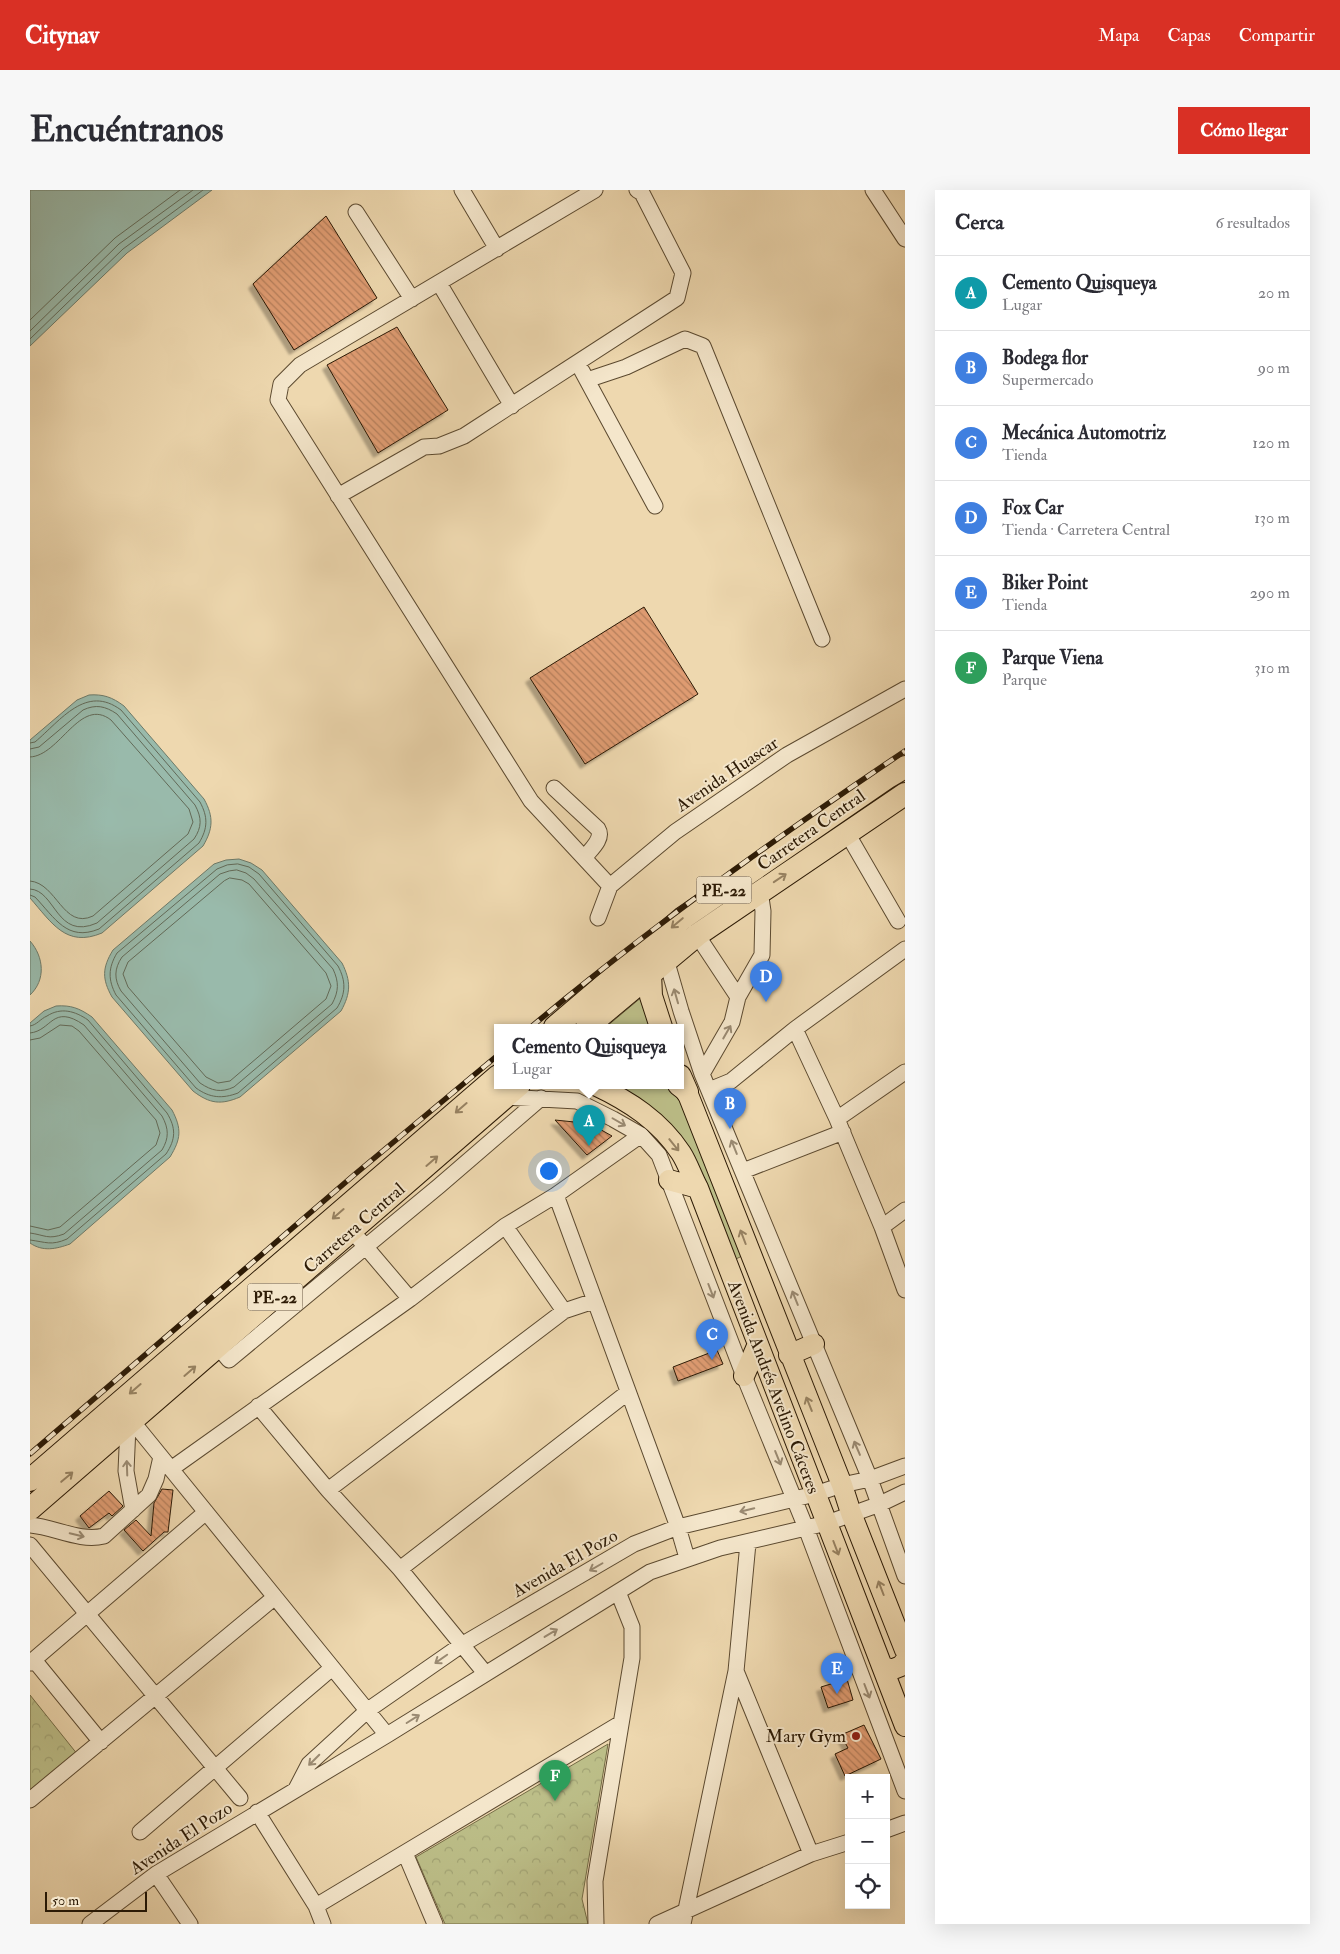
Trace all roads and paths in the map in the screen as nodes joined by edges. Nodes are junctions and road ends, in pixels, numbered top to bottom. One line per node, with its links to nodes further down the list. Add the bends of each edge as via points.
1 (462, 190): 7 (street)
2 (595, 190): 7 (street)
3 (637, 190): 10 (street, via 642,193 683,273 677,298)
4 (873, 190): 6 (street)
5 (356, 212): 9 (street)
6 (905, 238)
7 (496, 248): 8 (street)
8 (439, 283): 9 (street); 12 (street)
9 (412, 299): 13 (street, via 300,365 281,384 278,400)
10 (578, 363): 11 (street); 12 (street)
11 (587, 380): 14 (street); 15 (street, via 685,339 703,346)
12 (512, 406): 13 (street, via 464,436 439,446 424,447)
13 (338, 496): 21 (street, via 531,800)
14 (654, 506)
15 (822, 639)
16 (905, 689): 22 (street, Avenida Huascar, via 787,755 675,832)
17 (905, 767): 30 (highway, Carretera Central / PE-22, one-way to 30, via 683,918)
18 (554, 788): 21 (street, via 600,832)
19 (900, 803): 20 (highway, Carretera Central / PE-22)
20 (847, 833): 23 (highway, Carretera Central / PE-22, one-way to 20); 25 (street)
21 (584, 858): 22 (street)
22 (610, 886): 24 (street, Avenida Huascar)
23 (760, 891): 26 (highway, Carretera Central / PE-22); 29 (street, via 762,955)
24 (598, 918)
25 (898, 921)
26 (697, 935): 28 (highway, Carretera Central / PE-22); 29 (street)
27 (905, 949): 33 (street)
28 (658, 966): 31 (highway, Carretera Central / PE-22); 32 (highway, via 651,996); 35 (street, one-way to 28, via 681,1012)
29 (738, 997): 35 (street, one-way to 29, via 732,1022)
30 (559, 1024)
31 (590, 1024)
32 (660, 1024)
33 (795, 1029): 40 (street, via 731,1081); 42 (street)
34 (905, 1072): 42 (street)
35 (702, 1074): 40 (street)
36 (503, 1089): 45 (highway, Carretera Central / PE-22)
37 (516, 1089): 41 (street)
38 (603, 1089): 47 (main road, Avenida Andrés Avelino Cáceres, one-way to 47, via 642,1111 660,1127 681,1153)
39 (684, 1089): 53 (main road, Avenida Andrés Avelino Cáceres, one-way to 39)
40 (709, 1090): 44 (street, one-way to 40)
41 (541, 1098): 43 (street, one-way to 43, via 577,1101); 52 (street)
42 (840, 1125): 44 (street); 51 (street)
43 (641, 1135): 46 (street, via 659,1155); 48 (street)
44 (743, 1171): 60 (street, one-way to 44)
45 (399, 1175): 52 (highway, Carretera Central / PE-22); 69 (highway, Carretera Central / PE-22, one-way to 69)
46 (669, 1180): 47 (main road); 62 (street, one-way to 62)
47 (698, 1188): 54 (main road, Avenida Andrés Avelino Cáceres)
48 (556, 1195): 50 (street); 57 (street)
49 (905, 1210): 51 (street)
50 (505, 1226): 56 (street); 58 (street)
51 (882, 1227): 55 (street)
52 (358, 1239): 56 (street); 65 (highway, Carretera Central / PE-22, one-way to 52, via 218,1347)
53 (753, 1262): 54 (main road, via 735,1266); 61 (main road, Avenida Andrés Avelino Cáceres)
54 (731, 1274): 59 (main road, Avenida Andrés Avelino Cáceres)
55 (905, 1290)
56 (410, 1299): 64 (street)
57 (594, 1301): 58 (street); 63 (street)
58 (564, 1311): 71 (street)
59 (758, 1344): 62 (main road); 73 (main road, Avenida Andrés Avelino Cáceres)
60 (814, 1344): 61 (main road); 68 (street, one-way to 60)
61 (789, 1355): 70 (main road, Avenida Andrés Avelino Cáceres, one-way to 61)
62 (744, 1376): 74 (street, one-way to 74)
63 (627, 1393): 82 (street); 87 (street)
64 (258, 1406): 66 (street); 71 (street)
65 (130, 1424): 66 (street); 76 (highway, Carretera Central / PE-22, one-way to 65); 77 (street, one-way to 65, via 126,1470)
66 (166, 1462): 77 (street, via 149,1494); 78 (street)
67 (905, 1466): 68 (street, Avenida El Pozo)
68 (870, 1479): 70 (street, Avenida El Pozo); 75 (street)
69 (30, 1480)
70 (842, 1485): 73 (street, Avenida El Pozo); 79 (main road, Avenida Andrés Avelino Cáceres)
71 (328, 1490): 87 (street)
72 (905, 1492): 75 (street, Avenida El Pozo)
73 (815, 1494): 74 (street, Avenida El Pozo); 80 (main road, Avenida Andrés Avelino Cáceres)
74 (794, 1498): 82 (street, Avenida El Pozo, one-way to 82); 83 (street)
75 (880, 1504): 79 (street, Avenida El Pozo); 88 (street)
76 (30, 1509)
77 (133, 1510): 81 (street, one-way to 77, via 96,1538 104,1536)
78 (206, 1512): 90 (street); 91 (street)
79 (852, 1514): 80 (street, Avenida El Pozo); 93 (main road, Avenida Andrés Avelino Cáceres, one-way to 79)
80 (826, 1522): 83 (street, Avenida El Pozo); 96 (main road, Avenida Andrés Avelino Cáceres, one-way to 96)
81 (30, 1525)
82 (678, 1527): 86 (street); 92 (street, Avenida El Pozo, one-way to 92, via 634,1544)
83 (806, 1528): 84 (street, Avenida El Pozo); 108 (street, one-way to 108)
84 (748, 1543): 86 (street, Avenida El Pozo); 98 (street)
85 (30, 1545): 91 (street)
86 (687, 1558): 89 (street, Avenida El Pozo, via 650,1572)
87 (400, 1569): 92 (street)
88 (905, 1576)
89 (618, 1592): 99 (street, Avenida El Pozo, one-way to 89); 102 (street, via 632,1627 632,1658)
90 (275, 1597): 97 (street); 100 (street)
91 (87, 1614): 95 (street); 100 (street)
92 (463, 1644): 99 (street); 101 (street, Avenida El Pozo, one-way to 101)
93 (905, 1650)
94 (905, 1661): 96 (main road, via 891,1670)
95 (32, 1662): 105 (street)
96 (882, 1666): 103 (main road, Avenida Andrés Avelino Cáceres)
97 (332, 1668): 101 (street); 106 (street)
98 (736, 1671): 117 (street); 120 (street)
99 (485, 1673): 104 (street, Avenida El Pozo, one-way to 99)
100 (156, 1696): 105 (street); 106 (street)
101 (368, 1710): 104 (street); 107 (street, Avenida El Pozo, one-way to 107, via 309,1764)
102 (621, 1723): 116 (street); 125 (street, via 595,1881)
103 (905, 1726)
104 (387, 1735): 107 (street, Avenida El Pozo)
105 (101, 1742): 110 (street)
106 (215, 1768): 109 (street); 114 (street)
107 (296, 1789): 111 (street, Avenida El Pozo)
108 (905, 1791)
109 (240, 1798)
110 (30, 1800)
111 (257, 1812): 118 (street, Avenida El Pozo); 119 (street)
112 (905, 1823): 113 (street)
113 (890, 1829)
114 (140, 1832)
115 (845, 1843): 117 (street)
116 (405, 1853): 119 (street); 124 (street)
117 (811, 1854): 120 (street)
118 (156, 1874): 121 (street, Avenida El Pozo); 122 (street)
119 (316, 1906): 123 (street)
120 (685, 1917): 126 (street)
121 (90, 1924)
122 (190, 1924)
123 (323, 1924)
124 (435, 1924)
125 (596, 1924)
126 (657, 1924)

